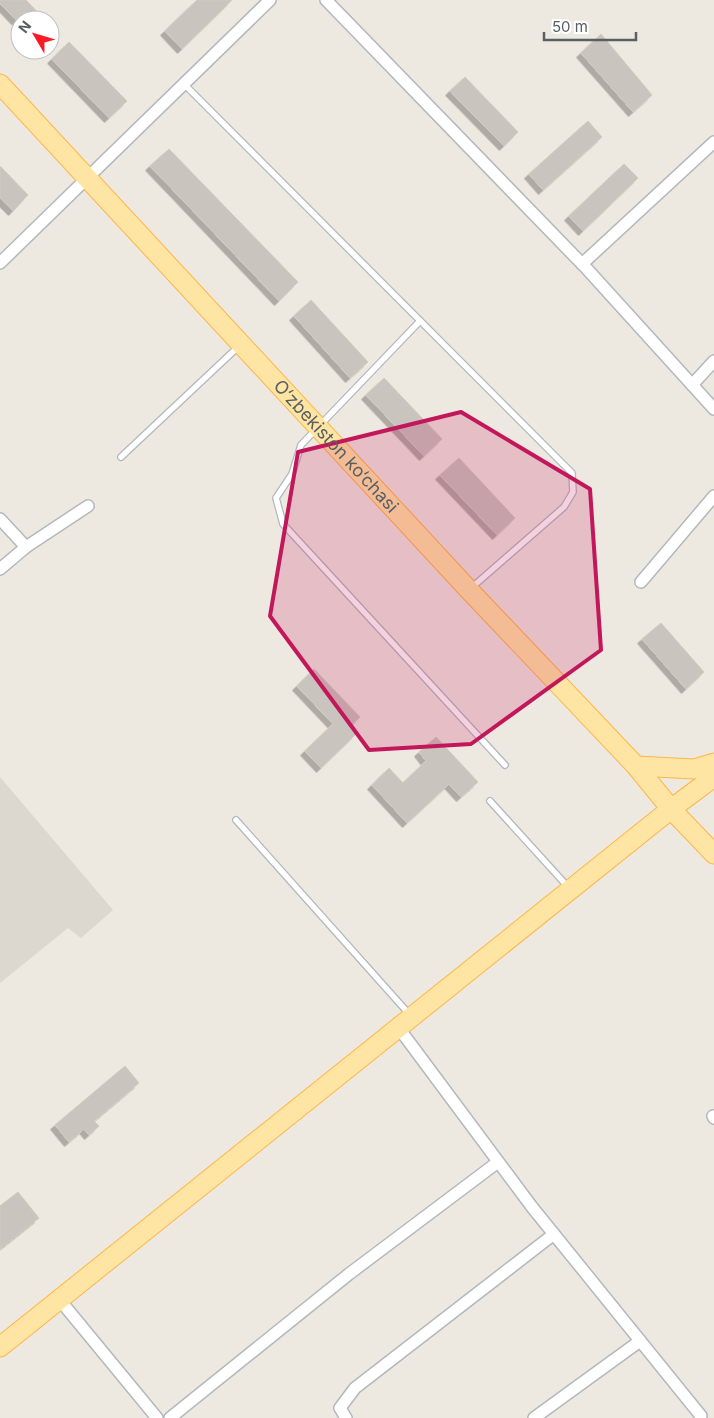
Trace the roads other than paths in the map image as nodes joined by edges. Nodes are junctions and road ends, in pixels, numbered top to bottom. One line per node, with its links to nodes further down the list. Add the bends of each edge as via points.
1 (269, 0): 4 (street)
2 (326, 0): 8 (street)
3 (0, 84): 6 (main road, O‘zbekiston ko‘chasi)
4 (184, 84): 6 (street); 9 (lane)
5 (714, 142): 8 (street)
6 (88, 179): 7 (street); 10 (main road, O‘zbekiston ko‘chasi)
7 (0, 263)
8 (582, 264): 12 (street)
9 (420, 321): 14 (lane); 22 (lane, via 572,473 574,482 574,492 564,507)
10 (241, 344): 14 (main road, O‘zbekiston ko‘chasi); 15 (lane)
11 (714, 362): 12 (street)
12 (692, 385): 13 (street)
13 (714, 409)
14 (318, 428): 22 (main road, O‘zbekiston ko‘chasi); 24 (lane, via 301,445 292,474 276,498 282,524)
15 (122, 457)
16 (714, 496): 21 (street)
17 (88, 506): 19 (street)
18 (0, 518): 19 (street)
19 (26, 547): 20 (street)
20 (0, 569)
21 (641, 582)
22 (469, 590): 25 (main road, O‘zbekiston ko‘chasi)
23 (714, 763): 25 (main road, via 694,769)
24 (505, 765)
25 (636, 766): 28 (main road, O‘zbekiston ko‘chasi)
26 (714, 777): 28 (main road)
27 (490, 800): 31 (lane)
28 (671, 809): 30 (main road, O‘zbekiston ko‘chasi); 31 (main road)
29 (236, 820): 32 (lane)
30 (714, 854)
31 (570, 889): 32 (main road)
32 (405, 1022): 33 (street); 35 (main road)
33 (498, 1162): 34 (street); 40 (street, via 349,1274)
34 (554, 1234): 36 (street); 41 (street, via 355,1388 340,1408)
35 (59, 1299): 37 (main road); 39 (street)
36 (640, 1341): 38 (street); 42 (street)
37 (0, 1347)
38 (699, 1417)
39 (156, 1418)
40 (170, 1418)
41 (346, 1418)
42 (534, 1418)

